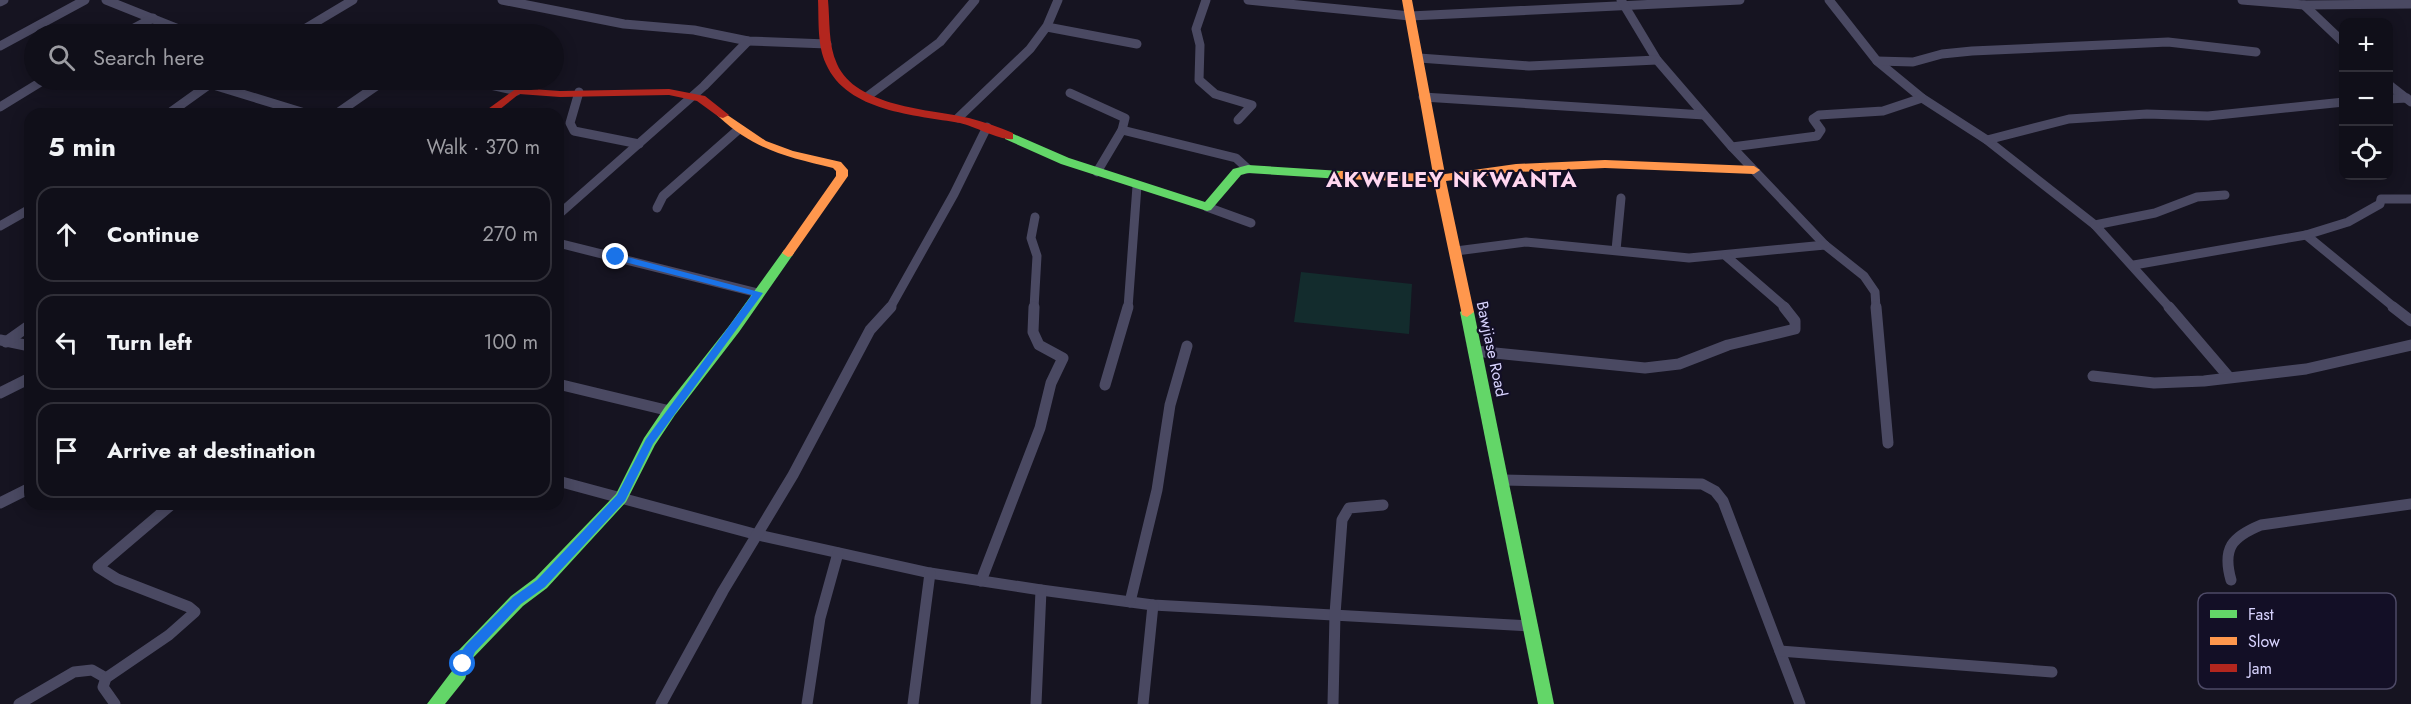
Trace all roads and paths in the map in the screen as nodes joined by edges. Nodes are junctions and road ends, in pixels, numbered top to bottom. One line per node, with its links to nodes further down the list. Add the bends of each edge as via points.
1 (85, 0): 22 (street)
2 (106, 0): 21 (street)
3 (350, 0): 25 (street)
4 (502, 0): 29 (street, via 624,24 694,30)
5 (823, 0): 30 (street)
6 (975, 0): 47 (street, via 960,24 937,45)
7 (1058, 0): 26 (street)
8 (1206, 0): 60 (street, via 1196,29 1200,45 1199,80 1211,91 1252,105)
9 (1248, 0): 14 (street)
10 (1407, 0): 20 (street, Bawjiase Road)
11 (1740, 0): 15 (street)
12 (1829, 0): 36 (street)
13 (2242, 0): 18 (street)
14 (1275, 2): 20 (street)
15 (1623, 3): 20 (street); 35 (street)
16 (2399, 4): 17 (street); 18 (street); 19 (street)
17 (2411, 4)
18 (2304, 5): 28 (street)
19 (2411, 15)
20 (1410, 16): 34 (street, Bawjiase Road)
21 (153, 18): 23 (street); 24 (street)
22 (41, 24)
23 (142, 24)
24 (167, 24)
25 (312, 24)
26 (1047, 27): 31 (street); 59 (street, via 980,100)
27 (24, 33): 32 (street)
28 (2339, 39)
29 (748, 41): 30 (street); 46 (street)
30 (827, 44): 47 (street, via 833,68 842,81)
31 (1137, 44)
32 (0, 46)
33 (2256, 52): 36 (street, via 2168,42 1972,51 1913,62)
34 (1419, 58): 35 (street, via 1529,66); 48 (street, Bawjiase Road)
35 (1657, 60): 58 (street)
36 (1877, 61): 49 (street)
37 (2393, 88): 51 (street)
38 (27, 90): 53 (street)
39 (202, 90): 54 (street)
40 (237, 90): 55 (street)
41 (370, 90): 56 (street)
42 (513, 90): 43 (street)
43 (517, 91): 44 (street, via 547,95); 57 (street)
44 (579, 92): 46 (street, via 657,90); 65 (street, via 570,123 574,131)
45 (1070, 93): 63 (street, via 1120,114 1125,118)
46 (694, 95): 62 (street); 65 (street)
47 (868, 96): 59 (street)
48 (1423, 97): 58 (street); 70 (street, Bawjiase Road)
49 (1922, 98): 64 (street); 66 (street, via 1883,111 1819,115 1813,119 1821,130 1817,136)
50 (2393, 99): 51 (street)
51 (2409, 100)
52 (2339, 102): 64 (street, via 2208,116 2147,114 2069,119)
53 (0, 106)
54 (176, 108)
55 (290, 108)
56 (344, 108)
57 (495, 108)
58 (1704, 115): 66 (street)
59 (958, 118): 61 (street)
60 (1238, 120)
61 (987, 127): 69 (street); 114 (street, via 892,306 870,330)
62 (739, 129): 76 (street, via 663,196); 90 (street, via 759,144 837,165 842,170 842,176)
63 (1122, 130): 67 (street, via 1236,158); 69 (street)
64 (1987, 140): 81 (street)
65 (639, 144): 77 (street)
66 (1732, 147): 68 (street)
67 (1248, 169): 70 (street, via 1333,176); 75 (street, via 1237,172)
68 (1754, 170): 70 (street, via 1594,165 1516,168); 85 (street)
69 (1096, 172): 71 (street)
70 (1441, 178): 87 (street, Bawjiase Road)
71 (1137, 186): 75 (street); 102 (street, via 1129,303)
72 (2225, 195): 81 (street, via 2197,197 2155,213)
73 (1621, 198): 86 (street)
74 (2411, 199): 83 (street, via 2381,199 2380,204 2348,222)
75 (1208, 207): 80 (street)
76 (657, 208)
77 (564, 210)
78 (24, 212): 82 (street)
79 (1035, 217): 118 (street, via 1031,238 1037,256 1033,332 1040,345 1063,358)
80 (1251, 223)
81 (2095, 225): 89 (street)
82 (0, 226)
83 (2306, 235): 89 (street); 91 (street)
84 (564, 244): 90 (street)
85 (1825, 245): 88 (street); 105 (street, via 1864,276 1875,292)
86 (1616, 250): 87 (street, via 1526,242); 88 (street, via 1663,257)
87 (1456, 251): 97 (street, Bawjiase Road)
88 (1726, 256): 97 (street, via 1788,311 1795,329 1728,345 1679,364 1645,368)
89 (2134, 265): 99 (street)
90 (758, 293): 104 (street)
91 (2411, 321)
92 (24, 329): 93 (street)
93 (3, 341): 94 (street)
94 (24, 345)
95 (2411, 345): 99 (street, via 2306,369)
96 (1187, 346): 120 (street, via 1170,405 1157,490)
97 (1475, 351): 106 (street, Bawjiase Road)
98 (2093, 375): 99 (street, via 2154,383)
99 (2228, 376)
100 (24, 381): 103 (street)
101 (564, 385): 104 (street)
102 (1105, 385)
103 (0, 393)
104 (670, 411): 109 (street, via 649,442)
105 (1888, 443)
106 (1503, 480): 123 (street, Bawjiase Road); 124 (street, via 1709,487 1723,501)
107 (564, 483): 109 (street)
108 (24, 491): 110 (street)
109 (621, 498): 114 (street); 129 (street, via 541,583 517,601 464,656 459,674)
110 (0, 503)
111 (2411, 504): 117 (street, via 2260,525 2241,532 2229,546 2226,564)
112 (1383, 505): 122 (street, via 1349,508 1345,513)
113 (165, 510): 126 (street, via 98,567 195,612)
114 (758, 535): 115 (street); 130 (street)
115 (838, 553): 116 (street); 131 (street, via 820,618)
116 (930, 573): 118 (street); 132 (street)
117 (2231, 579)
118 (981, 581): 119 (street)
119 (1041, 590): 120 (street); 133 (street)
120 (1130, 602): 121 (street)
121 (1153, 605): 122 (street); 134 (street)
122 (1335, 614): 123 (street); 135 (street)
123 (1532, 626): 136 (street, Bawjiase Road)
124 (1780, 651): 125 (street); 137 (street)
125 (2052, 672)
126 (106, 678): 127 (street, via 92,670 74,672); 128 (street, via 103,687)
127 (19, 704)
128 (115, 704)
129 (435, 704)
130 (661, 704)
131 (807, 704)
132 (913, 704)
133 (1036, 704)
134 (1143, 704)
135 (1333, 704)
136 (1546, 704)
137 (1800, 704)

